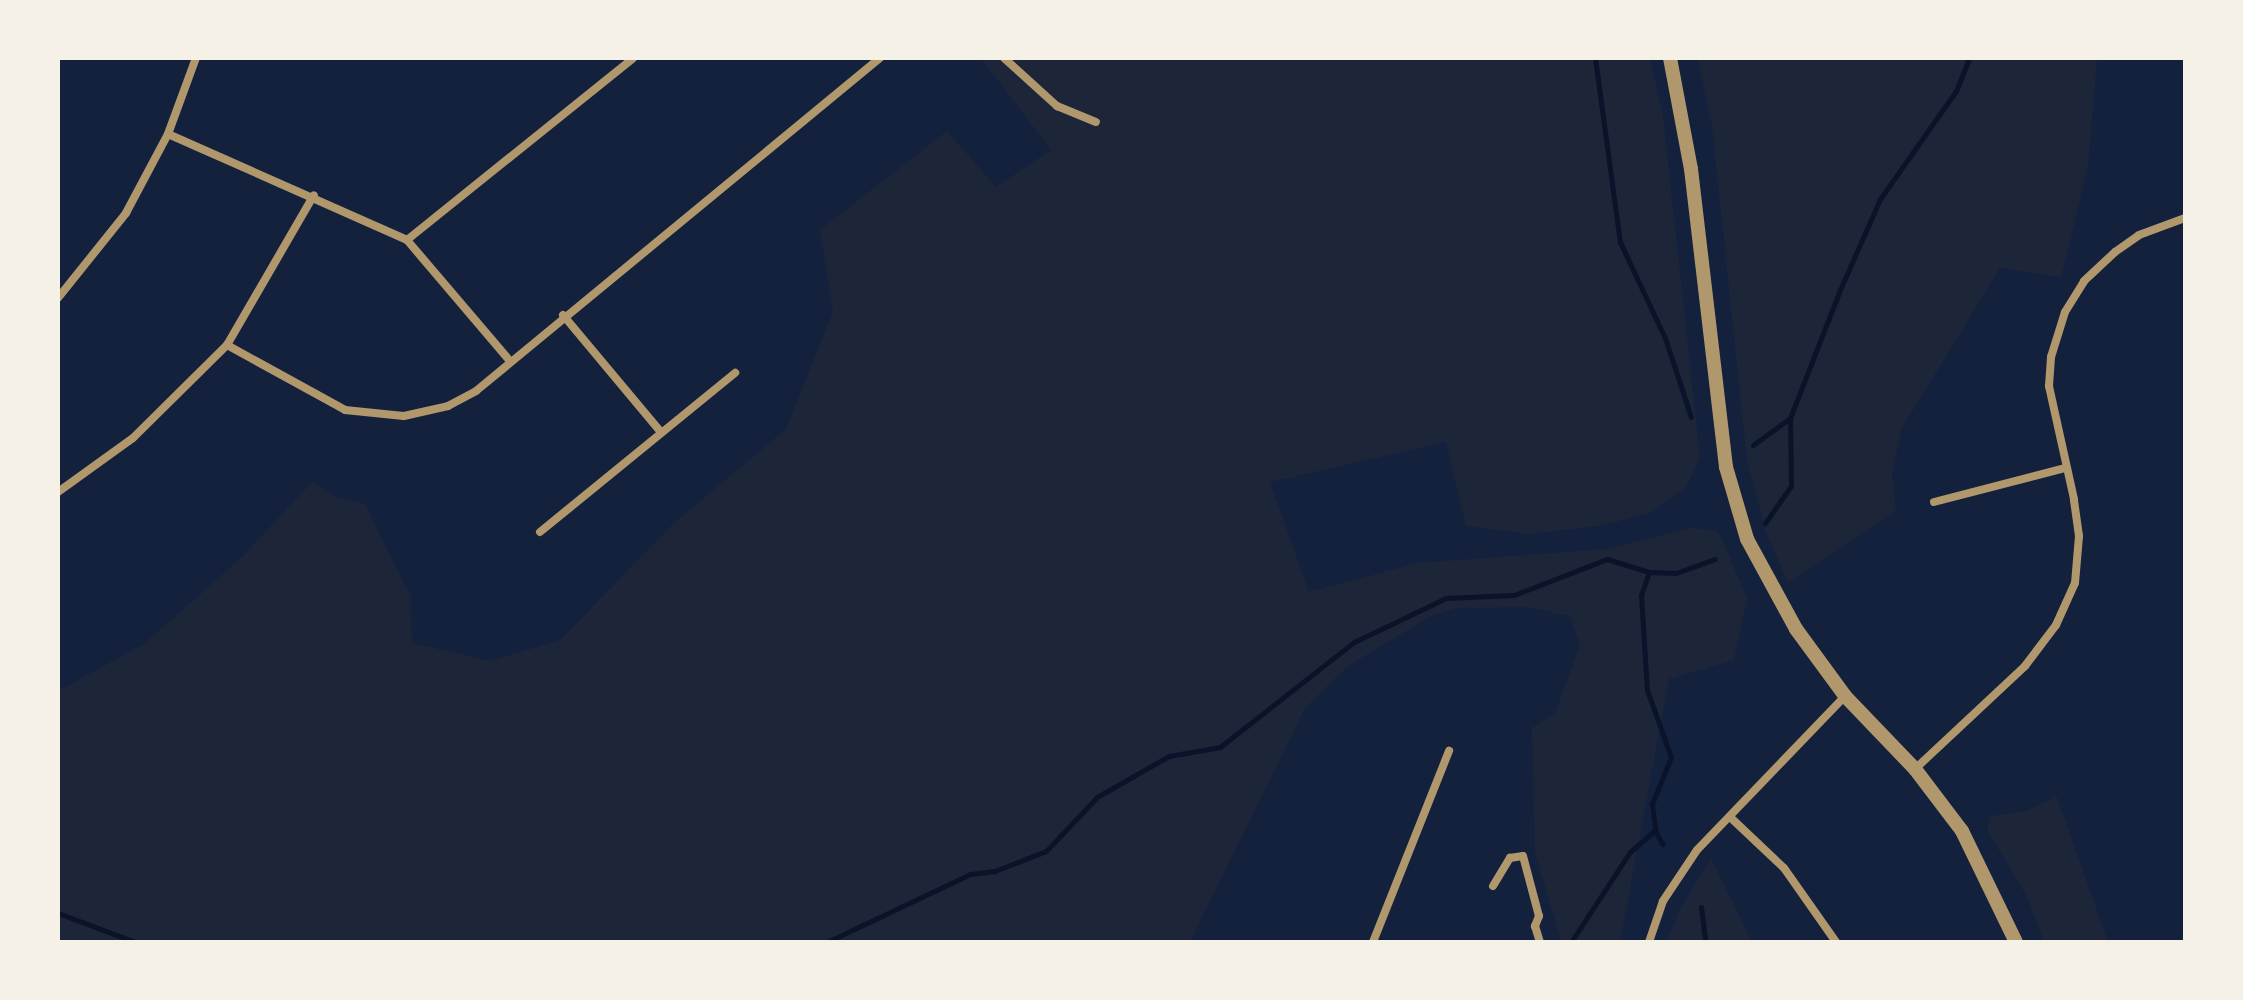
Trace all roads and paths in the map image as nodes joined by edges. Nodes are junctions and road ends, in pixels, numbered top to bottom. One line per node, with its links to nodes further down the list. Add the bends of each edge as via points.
1 (196, 58): 7 (street)
2 (633, 58): 10 (street)
3 (880, 58): 12 (street)
4 (1004, 58): 6 (street, via 1057,106)
5 (1670, 58): 21 (street, via 1691,169 1726,467 1747,539 1770,585)
6 (1096, 122)
7 (168, 134): 8 (street); 11 (street, via 126,213)
8 (314, 195): 10 (street); 13 (street)
9 (2185, 218): 17 (street, via 2139,235 2115,252 2084,281 2065,312 2048,371)
10 (407, 240): 14 (street)
11 (58, 298)
12 (563, 315): 14 (street); 16 (street)
13 (227, 345): 14 (street, via 310,394 345,410 378,416 448,406); 18 (street, via 133,438)
14 (510, 361)
15 (735, 373): 16 (street)
16 (660, 431): 20 (street)
17 (2065, 468): 19 (street); 23 (street, via 2079,536 2068,602 2025,666)
18 (58, 492)
19 (1934, 502)
20 (540, 532)
21 (1845, 696): 23 (street); 24 (street)
22 (1449, 751): 26 (street)
23 (1915, 769): 30 (street, via 1962,831)
24 (1730, 817): 28 (street, via 1677,876); 29 (street, via 1784,868)
25 (1493, 886): 27 (street, via 1510,858 1523,856 1539,916 1535,926)
26 (1373, 942)
27 (1540, 942)
28 (1649, 942)
29 (1836, 942)
30 (2016, 942)

